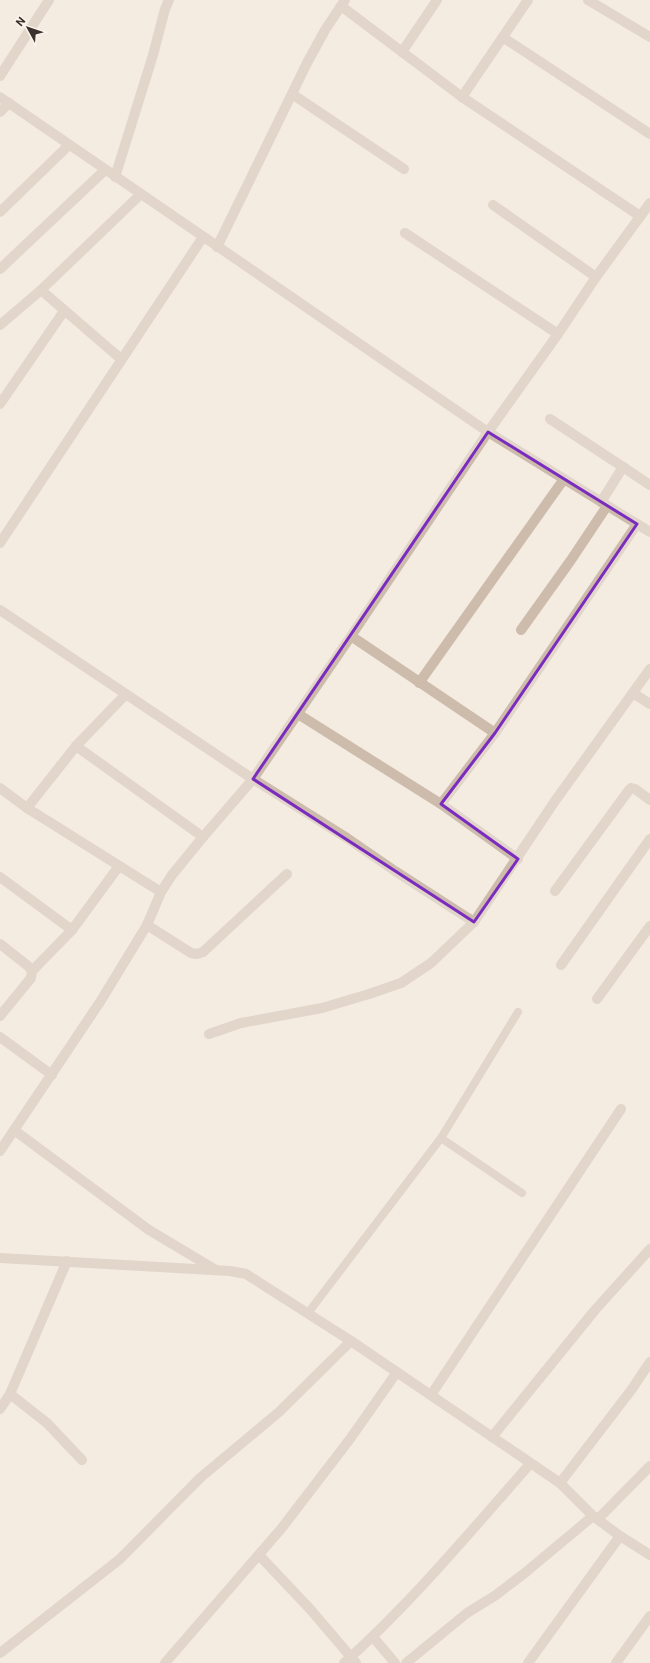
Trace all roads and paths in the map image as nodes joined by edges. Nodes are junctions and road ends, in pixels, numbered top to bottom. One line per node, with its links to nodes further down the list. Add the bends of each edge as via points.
1 (170, 0): 20 (street, via 165,9)
2 (437, 0): 9 (street)
3 (528, 0): 8 (street)
4 (588, 0): 7 (street)
5 (45, 1): 10 (street)
6 (343, 3): 9 (street); 11 (street)
7 (650, 37)
8 (504, 38): 13 (street); 16 (street)
9 (402, 52): 13 (street)
10 (0, 76)
11 (292, 94): 18 (street); 28 (street)
12 (0, 97): 14 (street)
13 (462, 97): 25 (street)
14 (9, 103): 15 (street); 17 (street)
15 (0, 112)
16 (650, 134)
17 (69, 145): 19 (street); 24 (street)
18 (404, 169)
19 (105, 170): 20 (street); 29 (street)
20 (115, 177): 21 (street)
21 (141, 194): 27 (street); 31 (street)
22 (650, 202): 25 (street)
23 (493, 205): 30 (street)
24 (0, 212)
25 (640, 216): 30 (street)
26 (405, 233): 34 (street)
27 (203, 237): 28 (street); 35 (street)
28 (218, 247): 38 (street)
29 (0, 269)
30 (596, 277): 34 (street)
31 (41, 290): 32 (street); 33 (street)
32 (64, 311): 35 (street); 36 (street)
33 (0, 325)
34 (558, 334): 38 (street)
35 (121, 359): 45 (street)
36 (0, 404)
37 (550, 419): 39 (street)
38 (488, 432): 40 (street); 48 (street)
39 (623, 467): 41 (street); 42 (street)
40 (564, 479): 42 (street); 50 (street)
41 (650, 485)
42 (604, 504): 43 (street); 47 (street, via 571,560)
43 (637, 524): 44 (street); 55 (street)
44 (650, 532)
45 (0, 543)
46 (0, 610): 52 (street)
47 (520, 630)
48 (351, 636): 50 (street); 54 (street)
49 (650, 669): 51 (street)
50 (419, 683): 55 (street)
51 (634, 693): 53 (street); 64 (street, via 555,801)
52 (126, 694): 56 (street); 57 (street)
53 (650, 704)
54 (298, 714): 57 (street); 60 (street)
55 (495, 733): 60 (street)
56 (76, 746): 61 (street); 62 (street)
57 (253, 779): 62 (street); 70 (street)
58 (0, 788): 61 (street)
59 (650, 800): 68 (street, via 631,788)
60 (441, 804): 64 (street)
61 (27, 808): 65 (street)
62 (203, 837): 69 (street)
63 (650, 839): 75 (street)
64 (518, 858): 70 (street)
65 (119, 866): 69 (street); 73 (street)
66 (287, 874): 71 (street, via 203,952 191,953)
67 (0, 877): 73 (street)
68 (555, 891)
69 (161, 892): 71 (street)
70 (474, 922): 80 (street, via 431,963 401,983 322,1008 241,1023)
71 (147, 925): 82 (street)
72 (650, 926): 77 (street)
73 (72, 930): 76 (street)
74 (0, 944): 76 (street)
75 (561, 965)
76 (32, 971): 79 (street, via 31,978)
77 (597, 999)
78 (518, 1012): 85 (lane)
79 (0, 1016)
80 (209, 1034)
81 (0, 1037): 82 (street)
82 (52, 1075): 84 (street)
83 (620, 1109): 97 (street)
84 (14, 1130): 86 (street); 91 (street, via 149,1230)
85 (441, 1138): 87 (lane); 92 (lane)
86 (0, 1151)
87 (522, 1193)
88 (650, 1249): 99 (street, via 585,1322)
89 (0, 1258): 90 (street)
90 (67, 1261): 91 (street); 96 (street)
91 (218, 1271): 92 (street, via 246,1274)
92 (308, 1313): 93 (street)
93 (351, 1341): 95 (street); 110 (street, via 279,1412 200,1478 120,1559)
94 (650, 1362): 103 (street)
95 (397, 1372): 97 (street); 106 (street, via 350,1439)
96 (10, 1394): 98 (street); 100 (street, via 47,1423)
97 (431, 1395): 99 (street)
98 (1, 1404)
99 (492, 1437): 101 (street)
100 (82, 1460)
101 (530, 1464): 103 (street); 109 (street, via 434,1573)
102 (650, 1466): 104 (street)
103 (560, 1483): 104 (street)
104 (595, 1517): 105 (street); 114 (street, via 496,1595 467,1613)
105 (620, 1536): 107 (street); 115 (street)
106 (259, 1555): 111 (street, via 310,1609); 112 (street)
107 (650, 1555)
108 (650, 1616): 116 (street)
109 (373, 1637): 111 (street); 113 (street)
110 (0, 1653)
111 (351, 1661)
112 (165, 1663)
113 (395, 1663)
114 (406, 1663)
115 (528, 1663)
116 (616, 1663)

